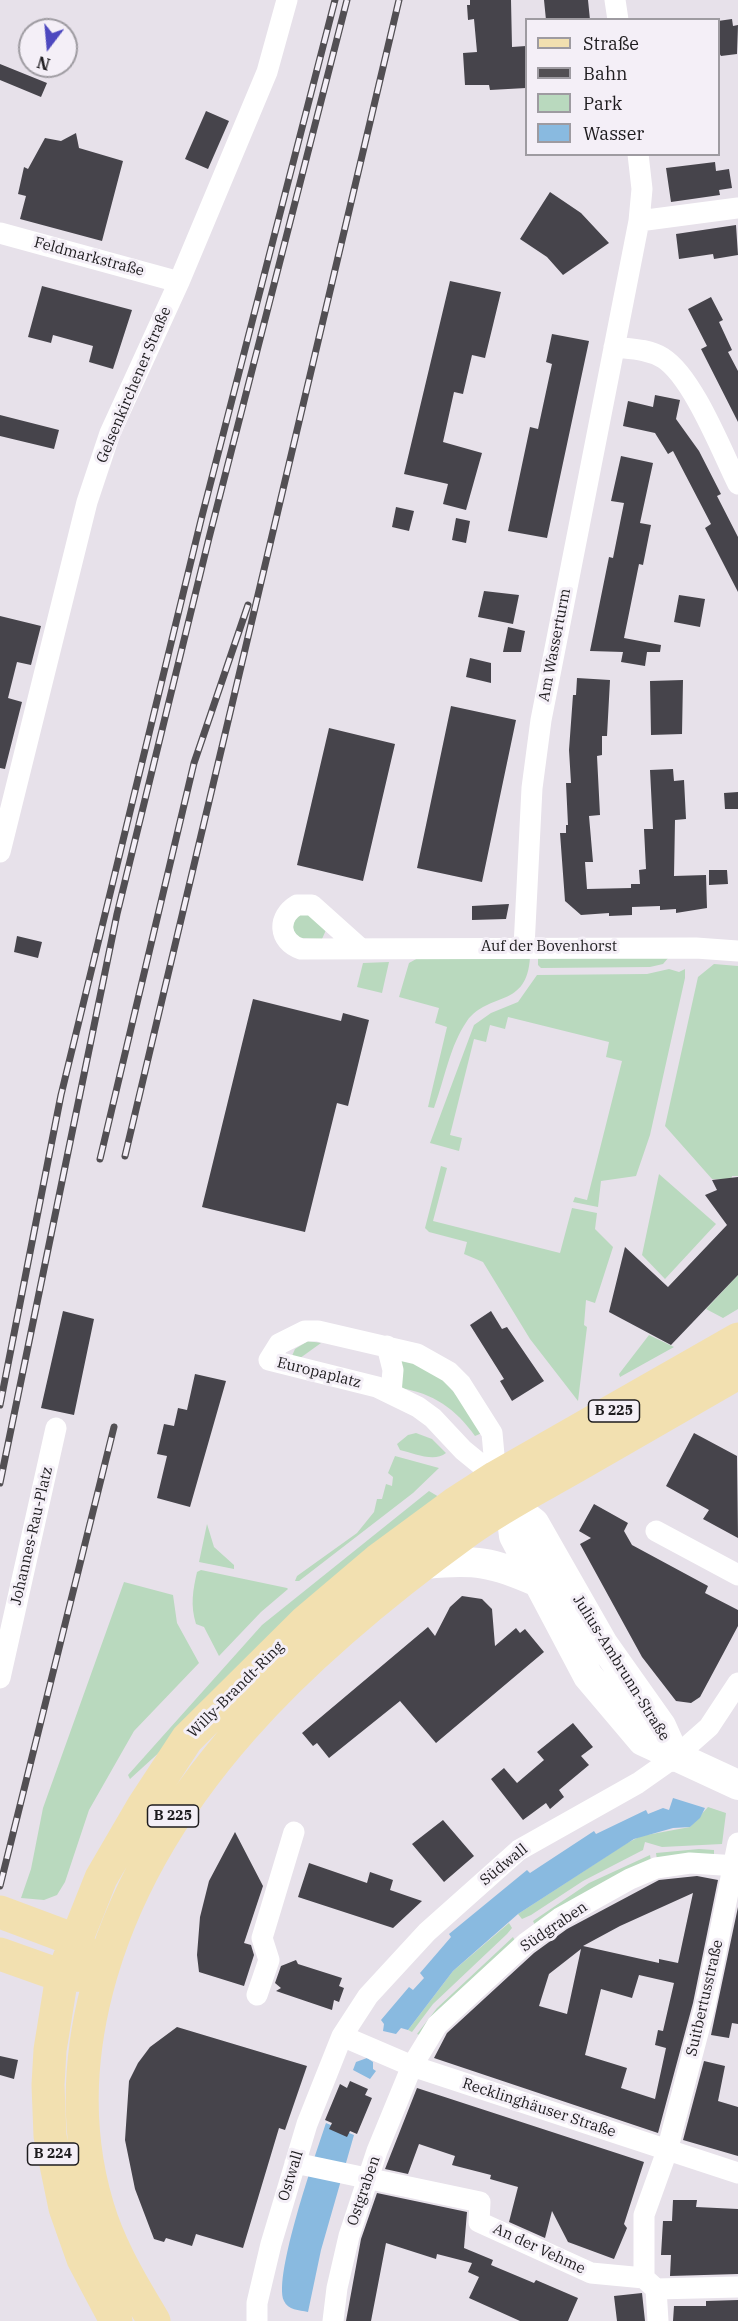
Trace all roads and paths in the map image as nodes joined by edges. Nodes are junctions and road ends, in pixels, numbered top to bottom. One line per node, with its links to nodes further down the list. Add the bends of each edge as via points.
1 (287, 0): 8 (street, Gelsenkirchener Straße, via 267,72)
2 (615, 0): 3 (street)
3 (618, 18)
4 (638, 156): 6 (street, Am Wasserturm, via 642,189)
5 (738, 208): 6 (street)
6 (639, 221): 9 (street, Am Wasserturm)
7 (0, 233): 8 (street, Feldmarkstraße)
8 (179, 282): 11 (street, Gelsenkirchener Straße, via 110,433 87,502)
9 (614, 347): 10 (street, via 653,353 680,373); 12 (street, Am Wasserturm, via 541,720 532,788)
10 (738, 484)
11 (0, 852)
12 (524, 947): 13 (street, Auf der Bovenhorst); 14 (street, Auf der Bovenhorst)
13 (360, 948)
14 (738, 951)
15 (738, 1339): 20 (main road, B 225)
16 (387, 1346): 18 (street, via 393,1370); 18 (street, Europaplatz, via 305,1331 279,1344 269,1360); 20 (street, Europaplatz, via 429,1358 460,1384 492,1433)
17 (738, 1373): 20 (main road, B 225)
18 (392, 1393): 20 (street, Europaplatz, via 433,1418)
19 (56, 1428): 25 (street, Johannes-Rau-Platz)
20 (503, 1490): 22 (main road, Willy-Brandt-Ring / B 225, via 471,1529); 24 (main road, Julius-Ambrunn-Straße, via 514,1536); 27 (main road, Julius-Ambrunn-Straße, via 534,1523 603,1644 661,1726); 33 (main road, Willy-Brandt-Ring / B 225, via 454,1504 342,1590 187,1739 124,1836)
21 (656, 1531): 23 (street)
22 (426, 1564): 24 (main road, via 474,1561 512,1570); 35 (main road, Willy-Brandt-Ring / B 225, via 357,1618 284,1684 201,1778 162,1833 142,1870 119,1920)
23 (738, 1575)
24 (538, 1582): 27 (main road, Julius-Ambrunn-Straße, via 588,1676 643,1741)
25 (0, 1678)
26 (738, 1683): 27 (street, Südwall, via 708,1727)
27 (675, 1757): 28 (main road); 38 (street, Südwall, via 638,1783 519,1850 416,1943 368,1996)
28 (738, 1785)
29 (294, 1832): 37 (street, via 262,1938 269,1960)
30 (738, 1844): 31 (street, Suitbertusstraße)
31 (736, 1866): 39 (street, Südgraben, via 690,1863 656,1868 560,1918 526,1943 437,2025); 40 (street, Suitbertusstraße)
32 (0, 1912): 33 (main road)
33 (75, 1940): 35 (main road); 36 (main road, Willy-Brandt-Ring / B 224)
34 (0, 1954): 36 (main road)
35 (102, 1973): 36 (main road); 47 (main road, Willy-Brandt-Ring / B 224, via 83,2061 84,2140 102,2219 130,2282)
36 (62, 1976): 46 (main road, Willy-Brandt-Ring / B 224, via 48,2085 54,2158 72,2230)
37 (257, 1995)
38 (346, 2030): 39 (street, Recklinghäuser Straße); 41 (street, Ostwall, via 319,2092)
39 (412, 2066): 40 (street, Recklinghäuser Straße); 43 (street, Ostgraben)
40 (667, 2151): 42 (street, Recklinghäuser Straße); 44 (street, Suitbertusstraße, via 644,2215)
41 (300, 2164): 43 (street); 48 (street, Ostwall, via 263,2273)
42 (738, 2172)
43 (361, 2178): 44 (street, An der Vehme, via 480,2202 479,2222 591,2273); 49 (street, Ostgraben)
44 (650, 2284): 45 (street); 50 (street, Suitbertusstraße)
45 (738, 2287)
46 (116, 2321)
47 (154, 2321)
48 (257, 2321)
49 (333, 2321)
50 (658, 2321)

